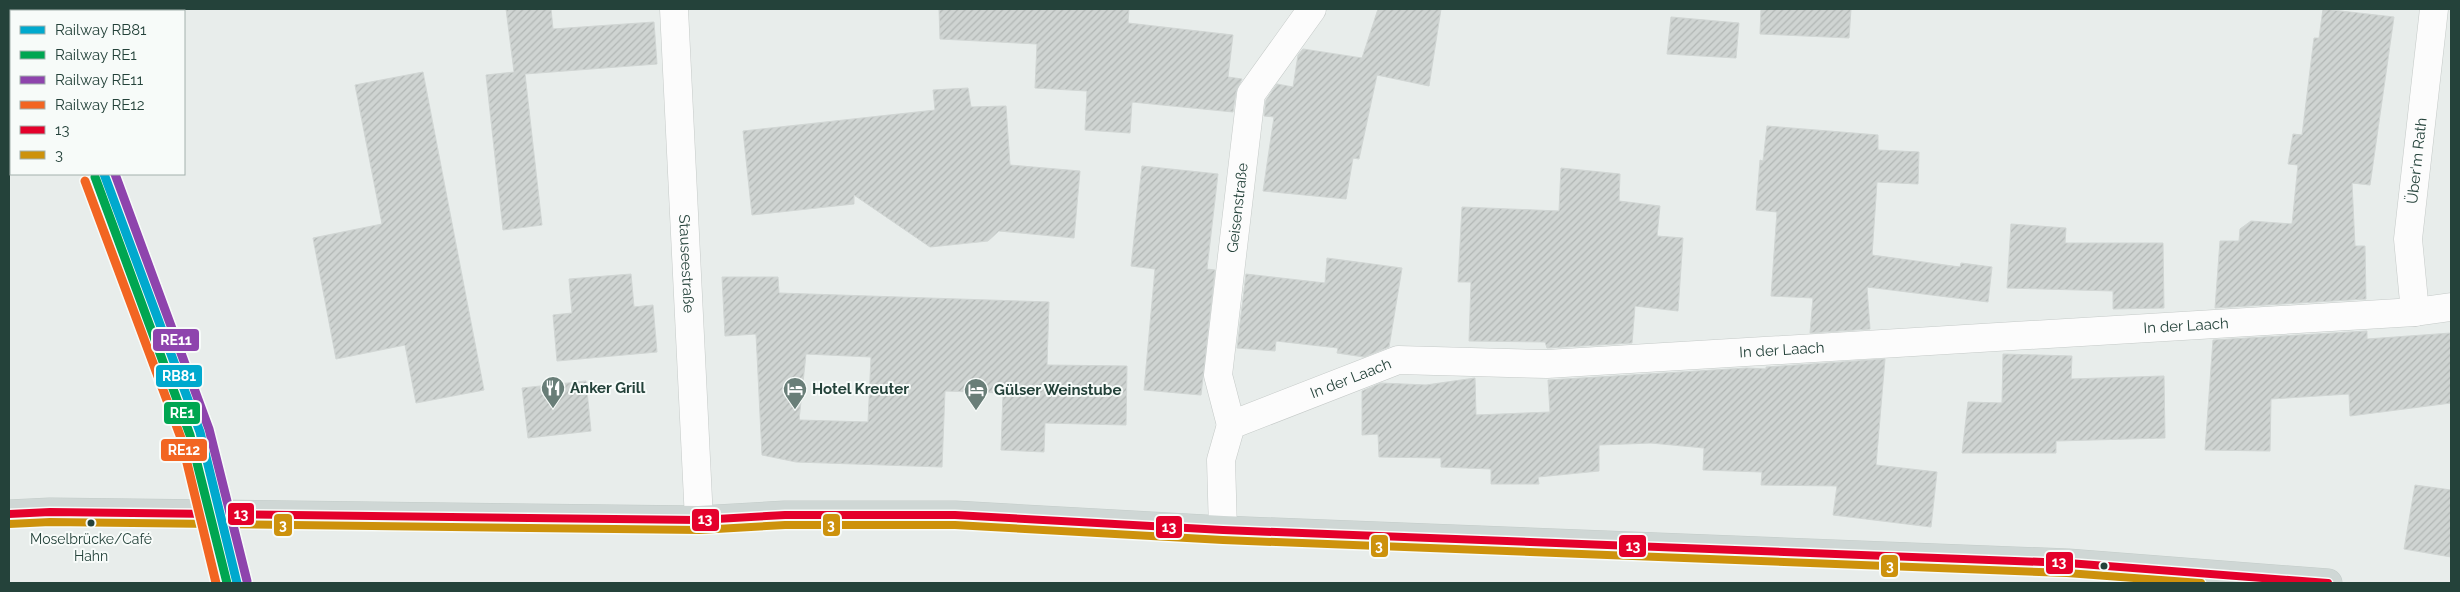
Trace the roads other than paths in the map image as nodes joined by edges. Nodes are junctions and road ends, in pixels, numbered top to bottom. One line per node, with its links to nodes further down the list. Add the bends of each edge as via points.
1 (674, 9): 8 (street, Stauseestraße)
2 (1312, 9): 6 (street, Geisenstraße, via 1251,94 1218,375)
3 (2434, 9): 5 (street, Über'm Rath, via 2408,239)
4 (2451, 307): 5 (street, In der Laach)
5 (2415, 312): 6 (street, In der Laach, via 1547,364 1398,360)
6 (1231, 425): 9 (street, via 1221,460)
7 (9, 514): 8 (main road)
8 (699, 520): 9 (main road, via 785,515 955,514)
9 (1222, 530): 10 (main road, via 2068,563)
10 (2328, 583)

